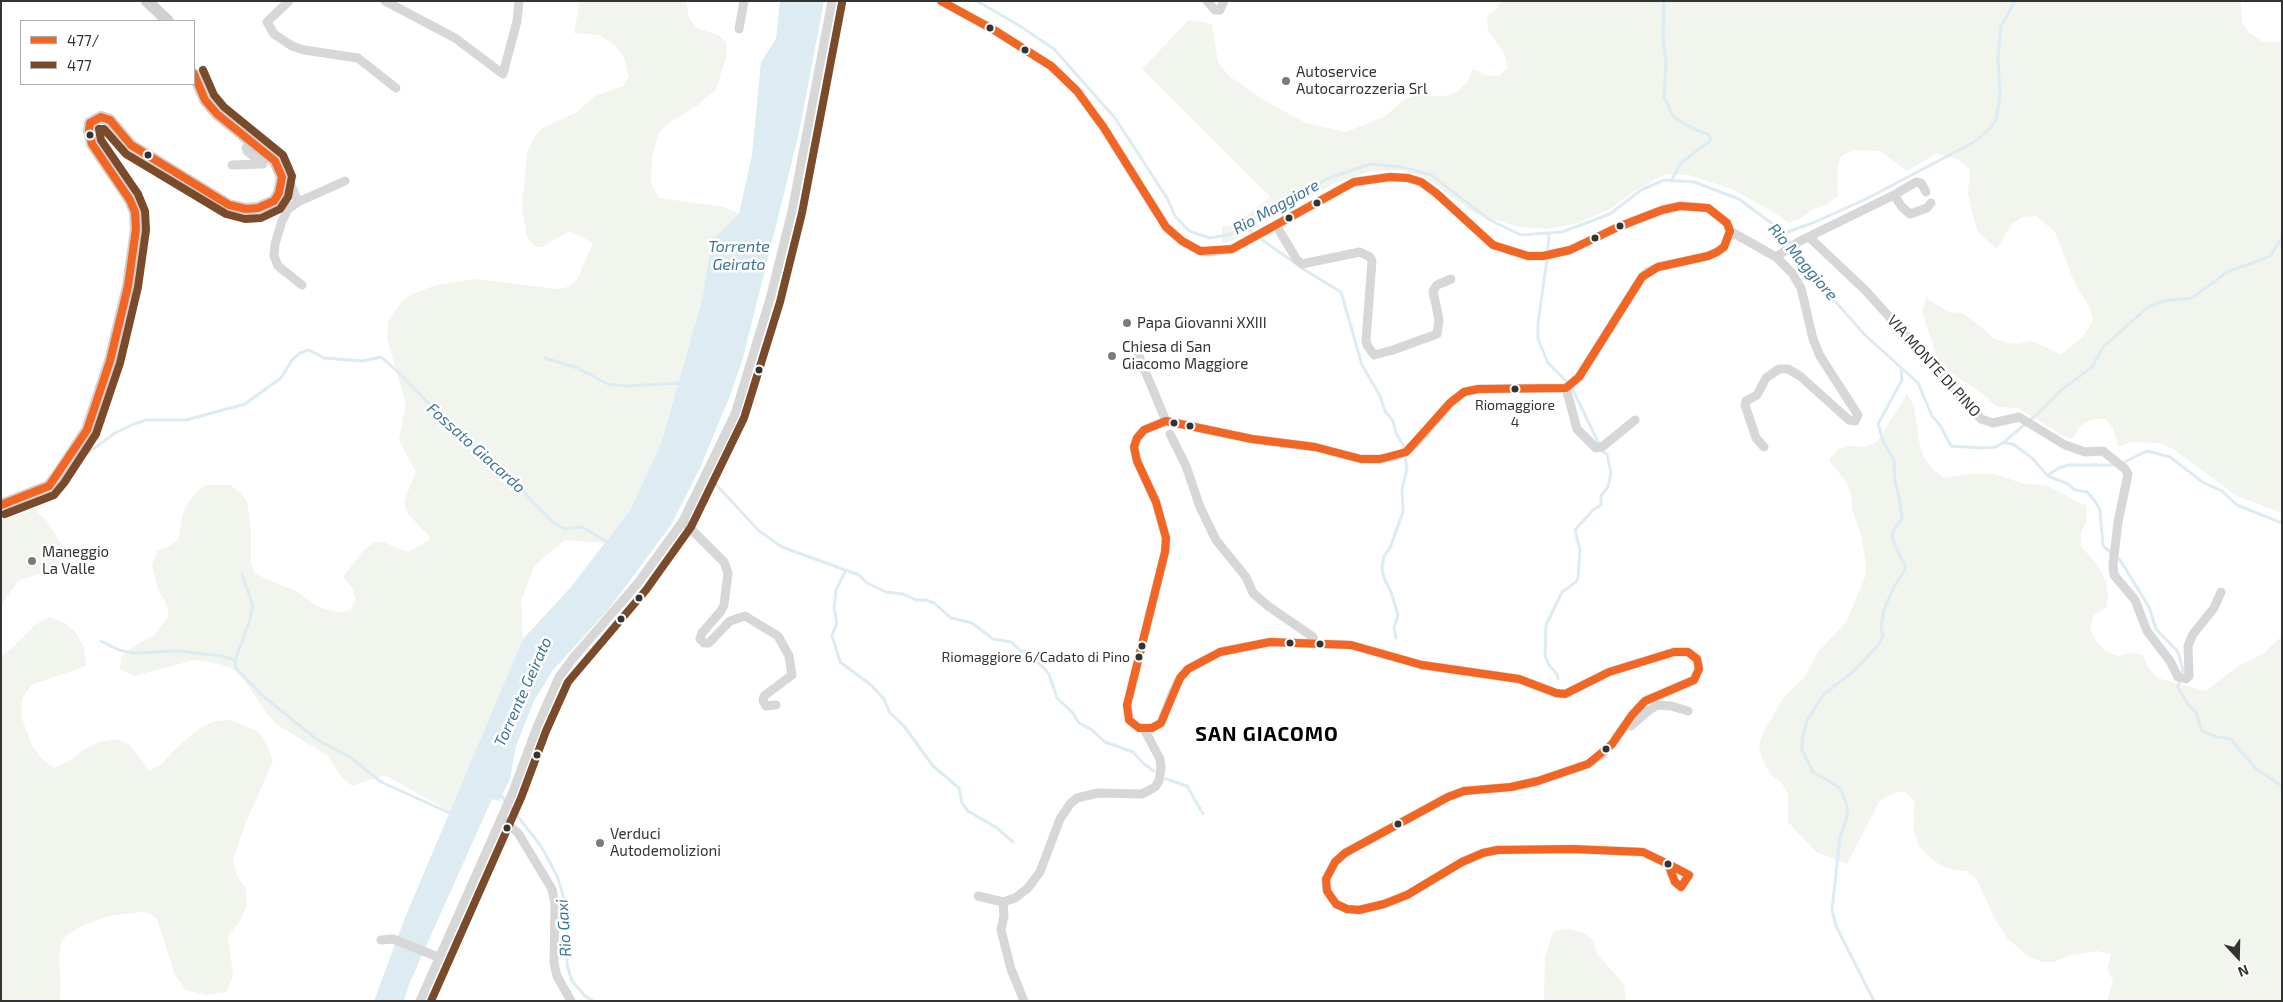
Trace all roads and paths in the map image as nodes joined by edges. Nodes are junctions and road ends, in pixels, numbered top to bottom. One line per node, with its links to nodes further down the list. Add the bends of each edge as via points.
1 (148, 1): 10 (street)
2 (289, 1): 13 (street, via 267,22 274,34 304,50 358,58)
3 (385, 1): 4 (street, via 455,38 503,74)
4 (519, 1)
5 (744, 1): 11 (street)
6 (832, 1): 37 (street, via 801,169 770,299 735,414)
7 (941, 1): 22 (street, via 1051,66 1077,91 1166,227 1190,246 1209,252 1232,249)
8 (1207, 1): 9 (street, via 1215,10 1220,10)
9 (1224, 1)
10 (167, 20)
11 (739, 28)
12 (195, 76): 14 (street, via 205,100 217,114)
13 (396, 88)
14 (250, 140): 15 (street, via 247,151 263,164); 16 (street)
15 (232, 165)
16 (278, 166): 20 (street, via 286,173); 36 (street, via 281,188 274,201 258,208 229,206 132,145 110,120 101,117 90,123 92,144 135,212 129,281 110,361 87,430 49,486)
17 (345, 181): 20 (street)
18 (1926, 192): 19 (street, via 1921,183 1916,182)
19 (1894, 195): 21 (street, via 1910,214 1927,208); 24 (street)
20 (298, 202): 27 (street, via 288,209 282,221 274,244 274,256 278,266)
21 (1931, 203)
22 (1276, 224): 23 (street, via 1354,182 1390,177 1421,182 1494,244 1528,256 1570,250 1618,227 1680,206 1708,208 1721,217); 26 (street, via 1302,264 1360,252 1370,258 1366,340 1374,355 1436,334 1439,320 1433,291 1437,285)
23 (1730, 231): 25 (street); 29 (street, via 1724,247 1717,252 1667,264 1642,277 1579,377)
24 (1810, 237): 25 (street); 38 (street, VIA MONTE DI PINO, via 1866,291 1980,419 1993,423 2014,416 2021,418 2065,445 2086,452 2103,451 2125,469 2128,474 2113,565 2116,580 2135,600 2147,631 2182,678 2190,671 2187,652 2192,634 2208,617)
25 (1778, 255): 33 (street, via 1801,288 1820,356 1858,417 1849,420 1800,376 1783,368 1766,378 1757,394 1745,405 1756,438)
26 (1451, 279)
27 (302, 286)
28 (1138, 354): 31 (street)
29 (1566, 388): 30 (street, via 1577,429 1596,448 1602,447); 34 (street, via 1464,392)
30 (1636, 420)
31 (1166, 421): 34 (street, via 1252,439 1315,447 1362,459 1389,458); 43 (street, via 1144,430 1134,447 1137,462 1156,502 1166,538 1127,705 1132,723)
32 (1170, 434): 39 (street, via 1186,466 1206,522 1246,577 1253,593 1313,637)
33 (1764, 448)
34 (1406, 452): 35 (street)
35 (1411, 461)
36 (1, 505)
37 (683, 521): 40 (street, via 724,562 728,572 724,605 700,639 706,644 712,642 730,622 745,616 778,636 789,656 792,675 764,696 766,706); 44 (street, via 638,584 559,677)
38 (2221, 592)
39 (1314, 642): 42 (street, via 1351,645 1422,665 1518,679 1565,694 1609,672 1674,652 1694,654 1699,669 1694,680 1645,701); 43 (street, via 1270,642 1220,652 1180,678 1162,723)
40 (776, 705)
41 (1688, 711): 42 (street, via 1658,705 1655,712 1631,726)
42 (1624, 726): 45 (street, via 1607,749 1588,764 1512,787 1464,791 1352,849 1331,868 1326,879 1327,891 1332,900 1342,907 1363,910 1407,895 1483,853 1504,849 1643,852)
43 (1144, 729): 47 (street, via 1162,768 1155,787 1142,794 1110,792 1085,795 1070,804 1060,818 1040,872 1015,898)
44 (502, 815): 49 (street); 51 (street, via 518,833 552,889 556,904 554,963 557,976)
45 (1668, 864)
46 (978, 896): 47 (street)
47 (1003, 902): 52 (street, via 1003,936 1011,969)
48 (381, 940): 49 (street, via 393,938)
49 (438, 957): 50 (street)
50 (420, 1001)
51 (571, 1001)
52 (1024, 1001)

